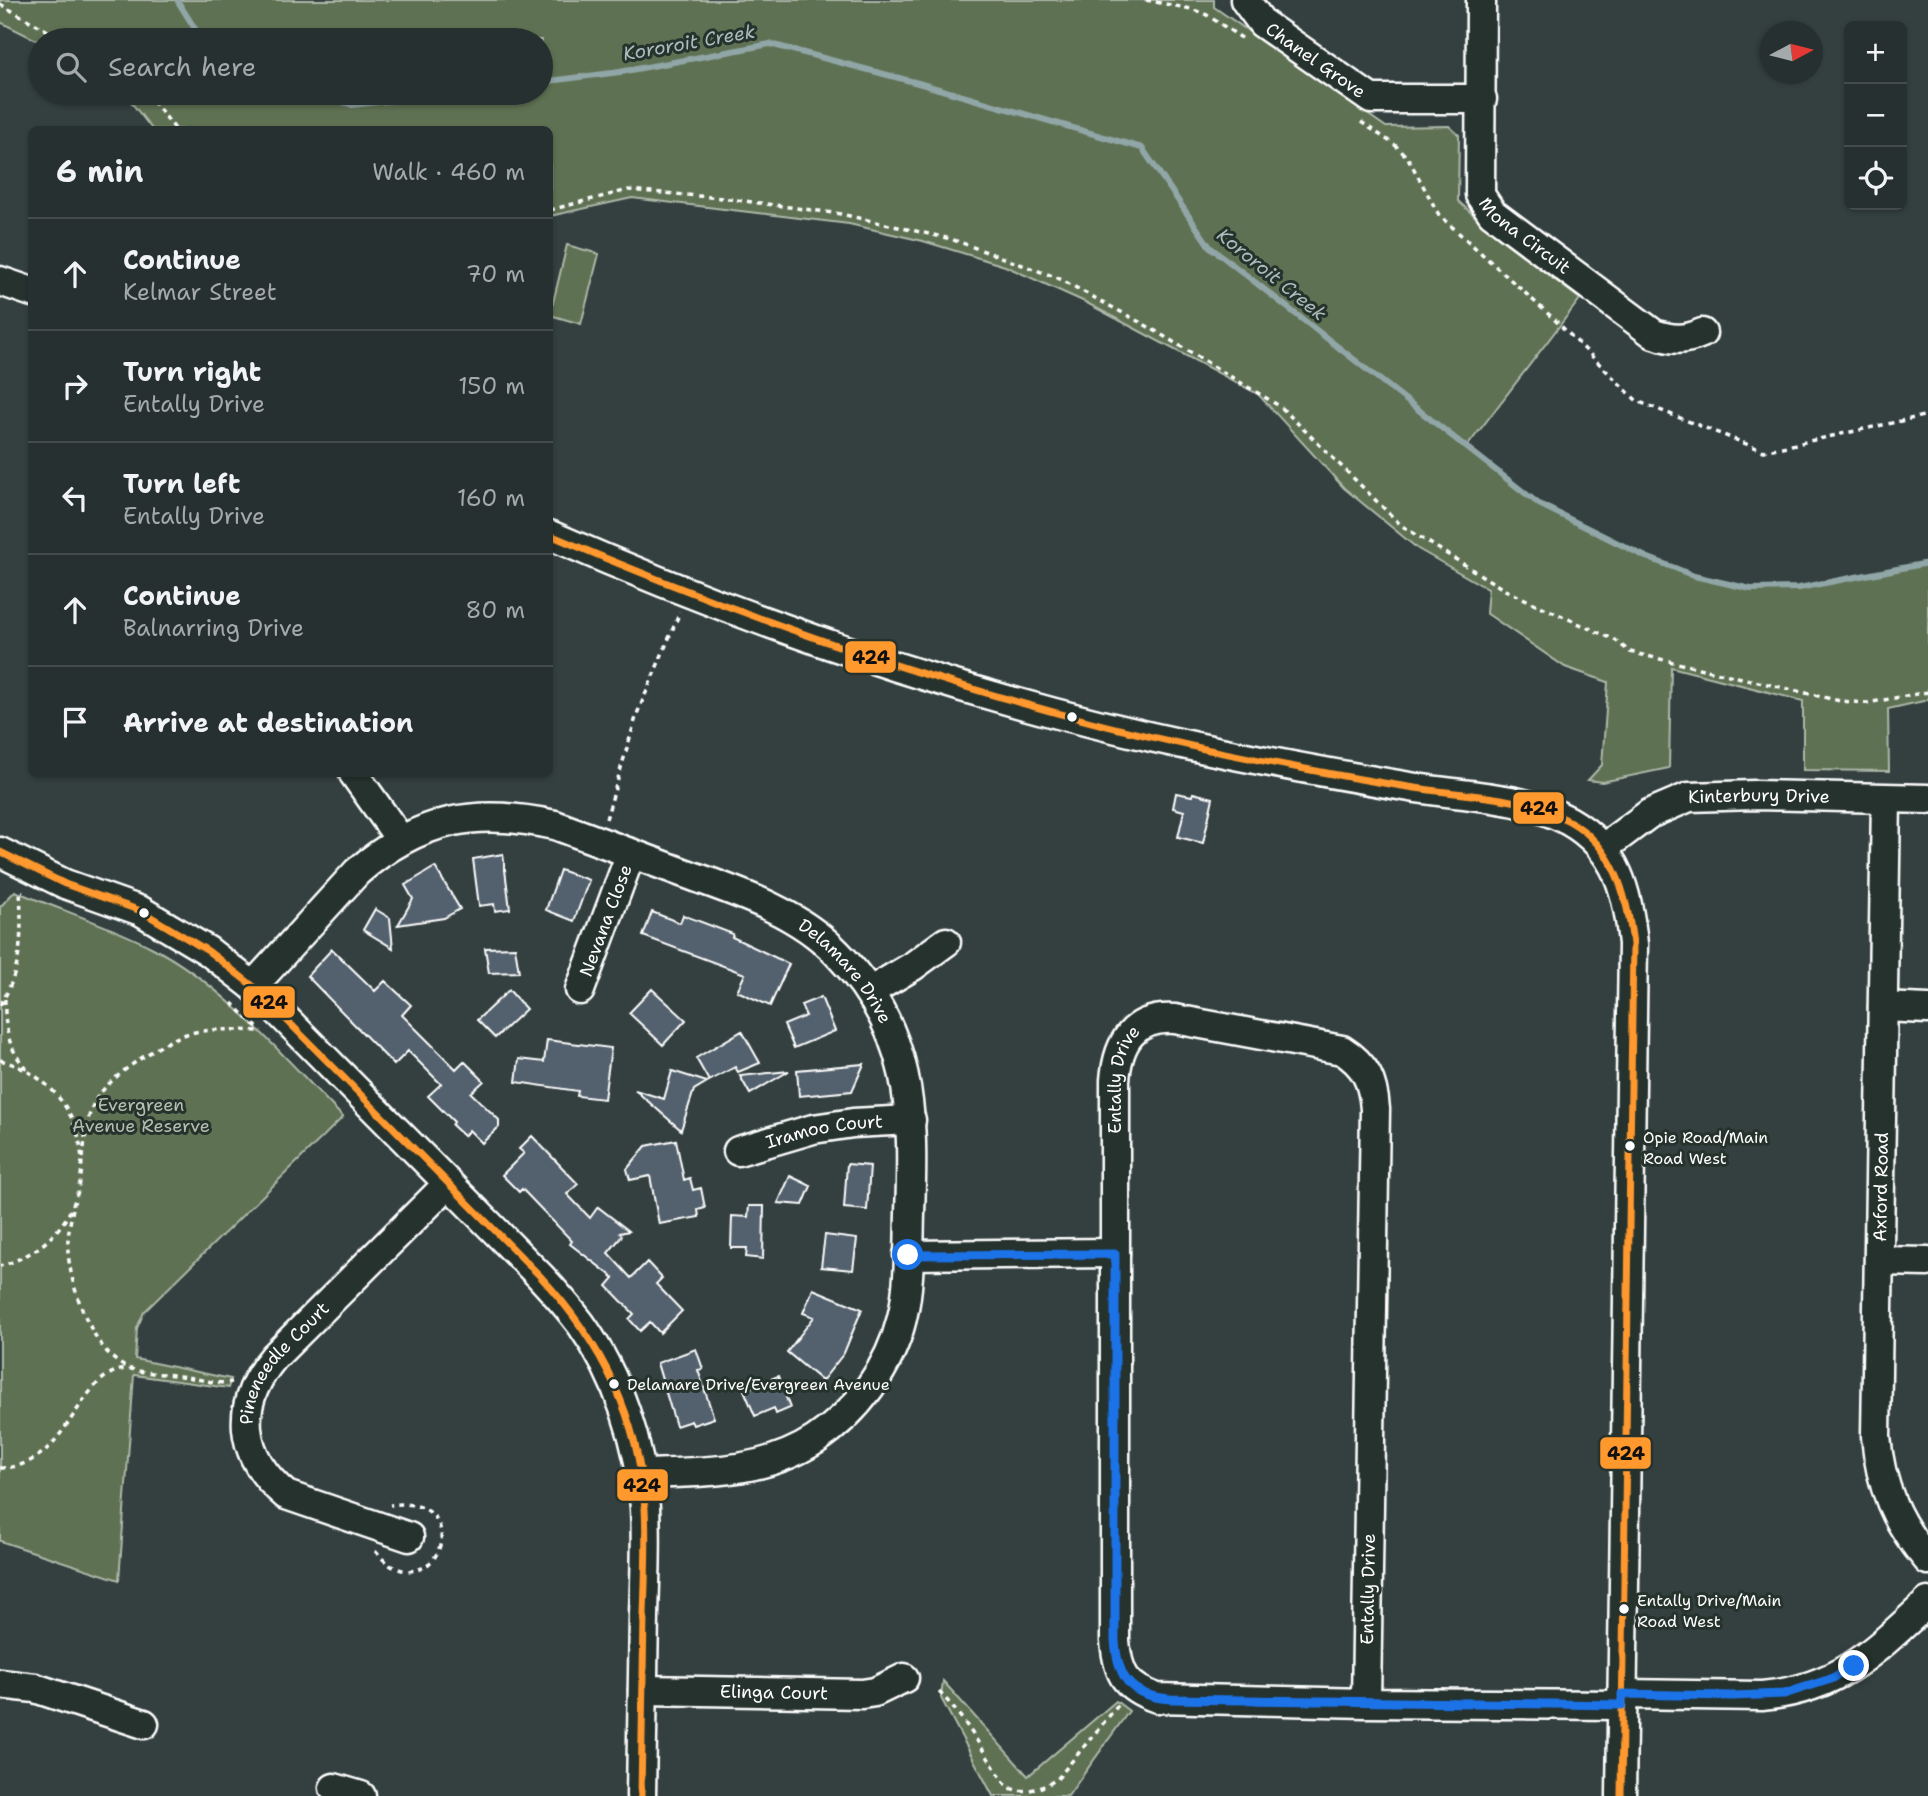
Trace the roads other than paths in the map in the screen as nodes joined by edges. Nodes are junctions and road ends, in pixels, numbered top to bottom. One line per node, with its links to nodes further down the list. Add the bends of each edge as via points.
1 (1245, 0): 3 (street, Chanel Grove, via 1262,23 1371,99)
2 (1481, 0): 3 (street, Mona Circuit)
3 (1482, 99): 6 (street, Mona Circuit, via 1480,195 1492,213 1654,334 1687,340)
4 (0, 281): 5 (street)
5 (28, 291)
6 (1702, 333)
7 (553, 536): 12 (street, via 687,594 925,674 1135,732 1292,766 1534,807 1570,821)
8 (356, 777): 11 (street)
9 (1886, 799): 10 (street, Kinterbury Drive); 12 (street, Kinterbury Drive, via 1689,797 1649,814); 19 (street, Axford Road)
10 (1928, 799)
11 (400, 839): 14 (street, Delamare Drive, via 457,820 488,816 555,825); 16 (street, Delamare Drive, via 357,872)
12 (1602, 849): 35 (street, via 1628,898 1633,944)
13 (0, 852): 16 (street, via 65,884 150,916 208,951)
14 (631, 853): 17 (street, Nevana Close); 18 (street, Delamare Drive, via 772,907 836,951)
15 (946, 942): 18 (street)
16 (253, 986): 23 (street)
17 (580, 990)
18 (869, 992): 21 (street, Delamare Drive, via 900,1056)
19 (1883, 1007): 20 (street); 26 (street, Axford Road)
20 (1928, 1009)
21 (911, 1120): 22 (street, Iramoo Court, via 813,1129); 25 (street, Delamare Drive)
22 (738, 1151)
23 (448, 1184): 28 (street, via 540,1276 582,1326 620,1398); 29 (street, Pineneedle Court, via 262,1371 246,1417 259,1467 286,1495)
24 (1115, 1254): 25 (street); 36 (street, Entally Drive, via 1115,1641 1120,1672 1137,1689 1157,1698); 36 (street, Entally Drive, via 1116,1062 1132,1032 1156,1019 1175,1019 1327,1046 1342,1050 1363,1066 1375,1109)
25 (908, 1255): 28 (street, Delamare Drive, via 902,1318 895,1340 870,1388 835,1425 782,1458 755,1465)
26 (1880, 1261): 27 (street); 30 (street, Axford Road, via 1878,1462 1892,1508)
27 (1928, 1262)
28 (641, 1474): 34 (street, via 645,1520)
29 (409, 1538)
30 (1928, 1560)
31 (1928, 1602): 35 (street, Entally Drive, via 1854,1666 1809,1688 1762,1696)
32 (904, 1678): 34 (street, Elinga Court, via 862,1694)
33 (0, 1684): 37 (street, via 35,1688)
34 (643, 1690): 40 (street)
35 (1622, 1700): 36 (street, Entally Drive); 41 (street)
36 (1366, 1703)
37 (144, 1724)
38 (334, 1788): 39 (street)
39 (362, 1796)
40 (641, 1796)
41 (1620, 1796)

